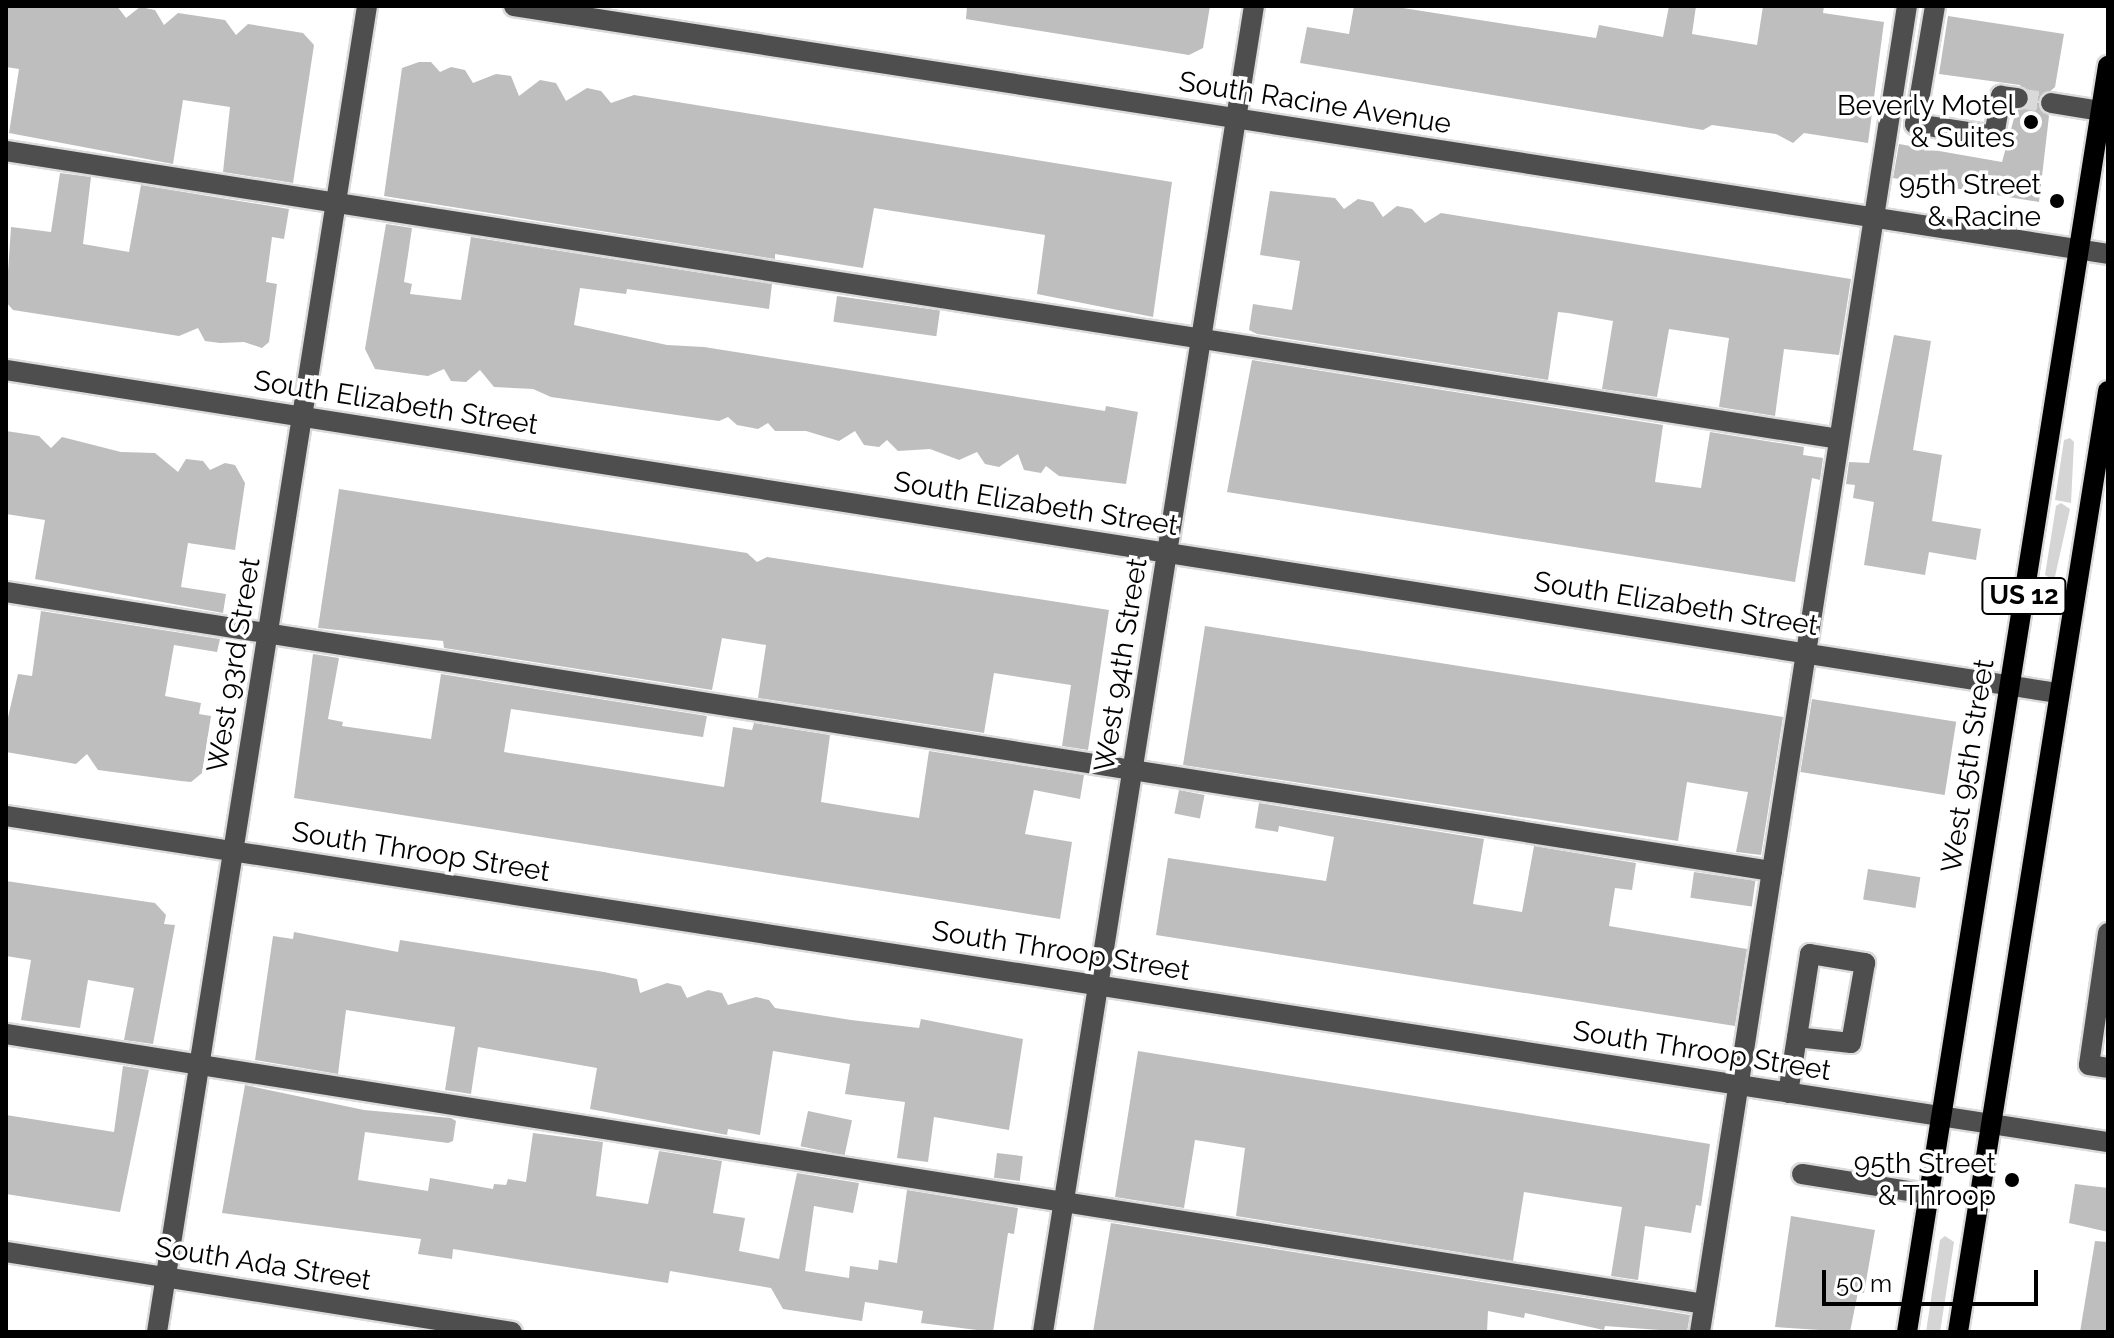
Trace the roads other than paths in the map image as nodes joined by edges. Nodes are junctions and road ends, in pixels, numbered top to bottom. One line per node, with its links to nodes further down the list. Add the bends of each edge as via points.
1 (367, 6): 12 (street, West 93rd Street)
2 (514, 6): 10 (street, South Racine Avenue)
3 (1254, 6): 10 (street, West 94th Street)
4 (1907, 6): 13 (street)
5 (1935, 6): 7 (street, via 1915,124 1994,136 2001,96)
6 (2108, 66): 9 (main road, West 95th Street / US 12)
7 (2018, 98)
8 (2051, 103): 9 (street)
9 (2101, 111): 14 (main road, West 95th Street / US 12)
10 (1236, 118): 13 (street, South Racine Avenue); 16 (street, West 94th Street)
11 (6, 151): 12 (street)
12 (336, 203): 16 (street); 19 (street, West 93rd Street)
13 (1873, 218): 14 (street, South Racine Avenue); 20 (street)
14 (2078, 250): 15 (street, South Racine Avenue); 25 (main road, West 95th Street / US 12)
15 (2108, 254)
16 (1201, 339): 20 (street); 21 (street, West 94th Street)
17 (6, 370): 19 (street, South Elizabeth Street)
18 (2108, 391): 26 (main road, US 12)
19 (302, 417): 21 (street, South Elizabeth Street); 23 (street, West 93rd Street)
20 (1839, 439): 24 (street)
21 (1167, 553): 24 (street, South Elizabeth Street); 27 (street, West 94th Street)
22 (6, 592): 23 (street)
23 (268, 633): 27 (street); 29 (street, West 93rd Street)
24 (1807, 653): 25 (street, South Elizabeth Street); 30 (street)
25 (2009, 685): 26 (street, South Elizabeth Street); 39 (main road, West 95th Street / US 12)
26 (2057, 693): 40 (main road, US 12)
27 (1133, 770): 30 (street); 32 (street, West 94th Street)
28 (6, 816): 29 (street, South Throop Street)
29 (233, 851): 32 (street, South Throop Street); 35 (street, West 93rd Street)
30 (1772, 871): 37 (street)
31 (2108, 933): 36 (street, via 2089,1065)
32 (1098, 985): 37 (street, South Throop Street); 44 (street, West 94th Street)
33 (6, 1034): 35 (street)
34 (1797, 1037): 34 (street, via 1810,954 1865,963 1851,1043); 38 (street)
35 (199, 1064): 44 (street); 46 (street, West 93rd Street)
36 (2108, 1068)
37 (1739, 1085): 38 (street, South Throop Street); 47 (street)
38 (1788, 1093): 39 (street, South Throop Street)
39 (1941, 1116): 40 (street, South Throop Street); 43 (main road, West 95th Street / US 12)
40 (1990, 1124): 41 (street, South Throop Street); 53 (main road, US 12)
41 (2108, 1142)
42 (1802, 1174): 43 (street)
43 (1928, 1194): 52 (main road, West 95th Street / US 12)
44 (1064, 1202): 47 (street); 50 (street, West 94th Street)
45 (6, 1252): 46 (street, South Ada Street)
46 (166, 1277): 48 (street, West 93rd Street); 49 (street, South Ada Street)
47 (1704, 1304): 51 (street)
48 (157, 1332)
49 (512, 1332)
50 (1043, 1332)
51 (1700, 1332)
52 (1907, 1332)
53 (1958, 1332)

